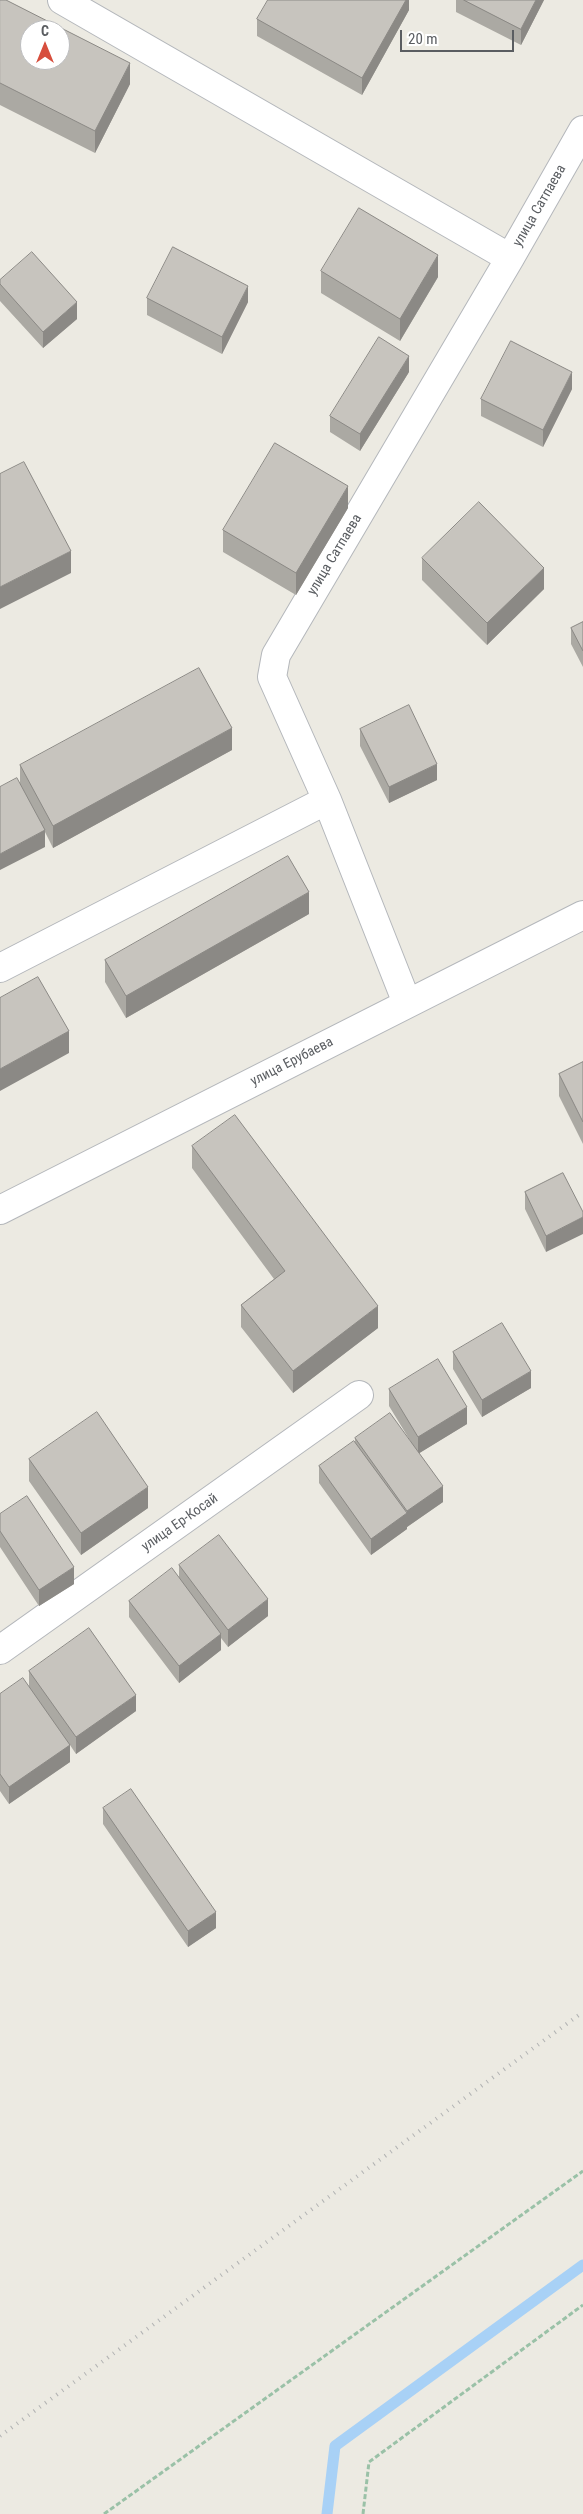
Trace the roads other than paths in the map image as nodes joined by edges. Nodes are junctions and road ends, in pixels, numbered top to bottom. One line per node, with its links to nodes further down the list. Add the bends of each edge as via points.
1 (62, 0): 3 (street)
2 (583, 130): 3 (street, улица Сатпаева)
3 (510, 258): 4 (street, улица Сатпаева, via 276,655 272,676)
4 (327, 800): 6 (street); 7 (street, улица Сатпаева)
5 (583, 914): 7 (street, улица Ерубаева)
6 (0, 968)
7 (408, 1004): 8 (street, улица Ерубаева)
8 (0, 1210)
9 (360, 1396): 10 (street, улица Ер-Косай)
10 (0, 1650)

